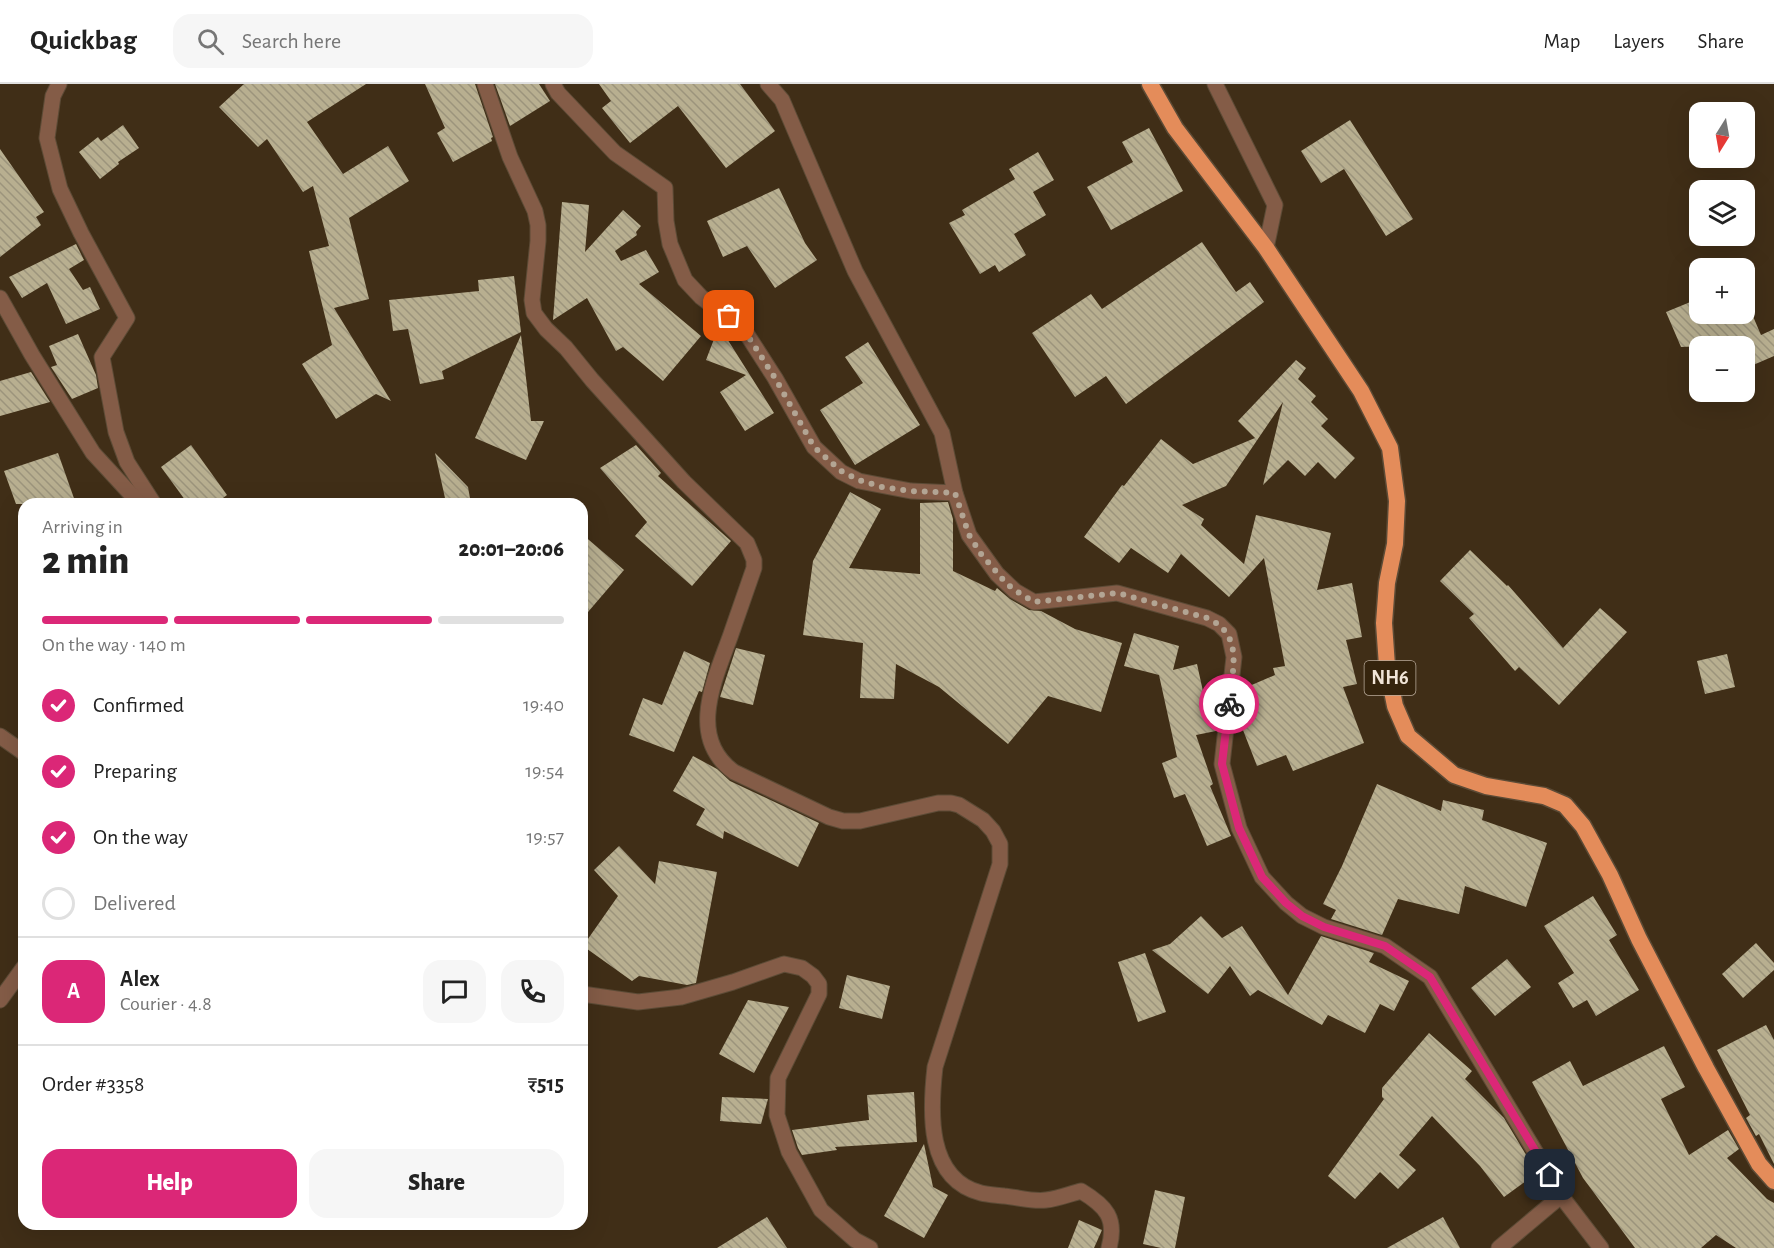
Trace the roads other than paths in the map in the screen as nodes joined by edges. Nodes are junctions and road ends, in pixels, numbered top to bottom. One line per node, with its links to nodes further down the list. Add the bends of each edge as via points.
1 (58, 84): 11 (street, via 47,138 60,189 127,318 102,357 116,432 127,462)
2 (485, 84): 20 (street, via 510,158 535,211 538,241 534,313 669,465 747,543 752,553 754,568 712,688 707,717 712,746 721,761 734,771 836,819 860,821 951,803 977,816 993,831 1000,844 1000,864 935,1067 932,1089 936,1149 955,1178 982,1193 1044,1201 1081,1191 1100,1203 1110,1219 1113,1229)
3 (554, 84): 9 (street, via 615,153 665,188 670,244 685,280 709,303 739,322 814,447 841,471 859,480 911,491)
4 (768, 84): 9 (street, via 782,100 855,271 942,433)
5 (1150, 84): 7 (highway, NH6, via 1175,128)
6 (1215, 84): 7 (street, via 1275,205)
7 (1266, 248): 17 (highway, NH6, via 1361,391 1390,448 1397,501 1395,544 1386,593 1385,644 1395,706 1408,736 1454,775 1486,786 1544,795 1565,805 1583,826 1716,1087 1759,1164)
8 (0, 298): 10 (street, via 93,453)
9 (955, 493): 18 (street, via 969,535 981,554 1009,585 1034,602 1118,593 1207,618 1229,634 1234,657 1222,764 1239,828 1262,877 1302,916 1385,946 1430,977)
10 (134, 498)
11 (150, 498)
12 (0, 736): 13 (street)
13 (18, 749)
14 (18, 975): 16 (street)
15 (588, 995): 19 (street, via 638,1002 681,997 784,964 802,968 813,976 819,984 819,994 778,1078 777,1115 789,1152 821,1210)
16 (0, 1000)
17 (1774, 1181)
18 (1562, 1195): 21 (street); 22 (street)
19 (870, 1248)
20 (1109, 1248)
21 (1498, 1248)
22 (1601, 1248)

